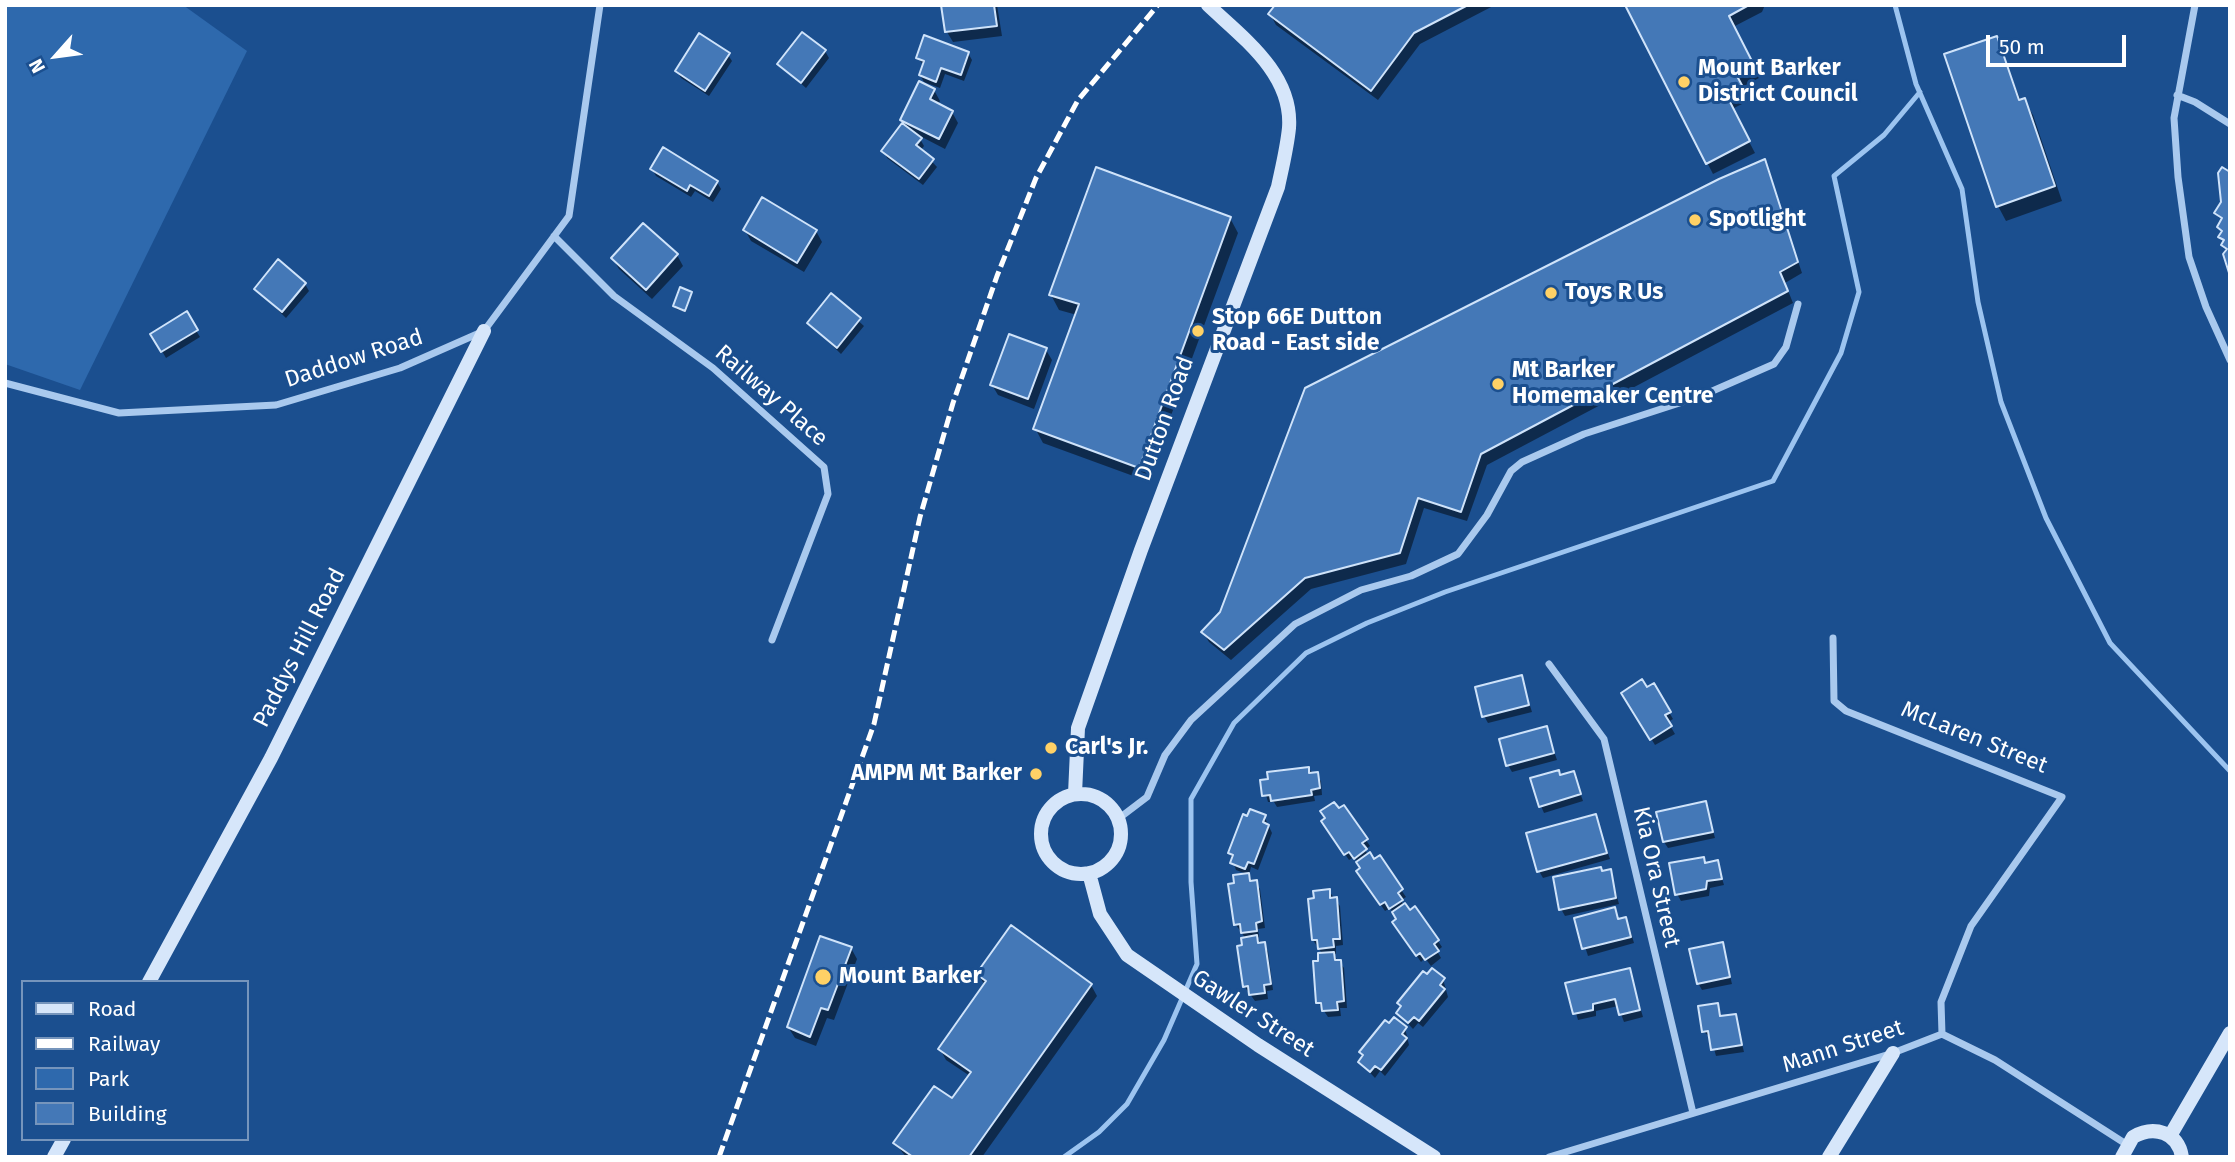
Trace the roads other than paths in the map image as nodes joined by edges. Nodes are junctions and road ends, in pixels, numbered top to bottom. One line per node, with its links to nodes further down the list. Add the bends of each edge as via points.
1 (600, 5): 6 (street, Daddow Road, via 569,216)
2 (1208, 5): 14 (street, Dutton Road, via 1265,61 1283,86 1289,126 1278,187 1078,728)
3 (2195, 5): 4 (street)
4 (2177, 94): 5 (street); 9 (street, via 2178,177 2189,257)
5 (2230, 124)
6 (554, 236): 8 (street, Daddow Road); 12 (street, Railway Place, via 614,296 713,368 824,467 828,494)
7 (1798, 304): 15 (street, via 1786,347 1774,364 1701,396 1584,434 1522,462 1511,471 1458,554 1411,576 1361,590 1295,624 1191,720 1164,755 1147,797)
8 (484, 331): 10 (street, Daddow Road, via 400,368 276,405 119,413); 17 (street, Paddys Hill Road, via 271,758)
9 (2230, 360)
10 (5, 383)
11 (1833, 638): 19 (street, McLaren Street, via 1834,701 1846,711 2062,797 1971,926 1941,1002)
12 (772, 640)
13 (1549, 664): 21 (street, Kia Ora Street, via 1604,739)
14 (1075, 794): 15 (street, via 1104,801); 16 (street, via 1050,809 1041,839 1054,864 1071,873)
15 (1118, 819): 16 (street, via 1121,830 1116,853 1100,870)
16 (1089, 873): 26 (street, Gawler Street, via 1100,914 1127,955)
17 (150, 980)
18 (2230, 1033): 22 (street)
19 (1942, 1034): 20 (street, Mann Street); 24 (street, via 1995,1060)
20 (1893, 1053): 21 (street, Mann Street); 28 (street)
21 (1693, 1114): 27 (street, Mann Street)
22 (2170, 1136): 24 (street, via 2161,1131 2142,1132); 29 (street)
23 (63, 1141): 25 (street)
24 (2124, 1150)
25 (54, 1157)
26 (1434, 1157)
27 (1549, 1157)
28 (1829, 1157)
29 (2182, 1157)

